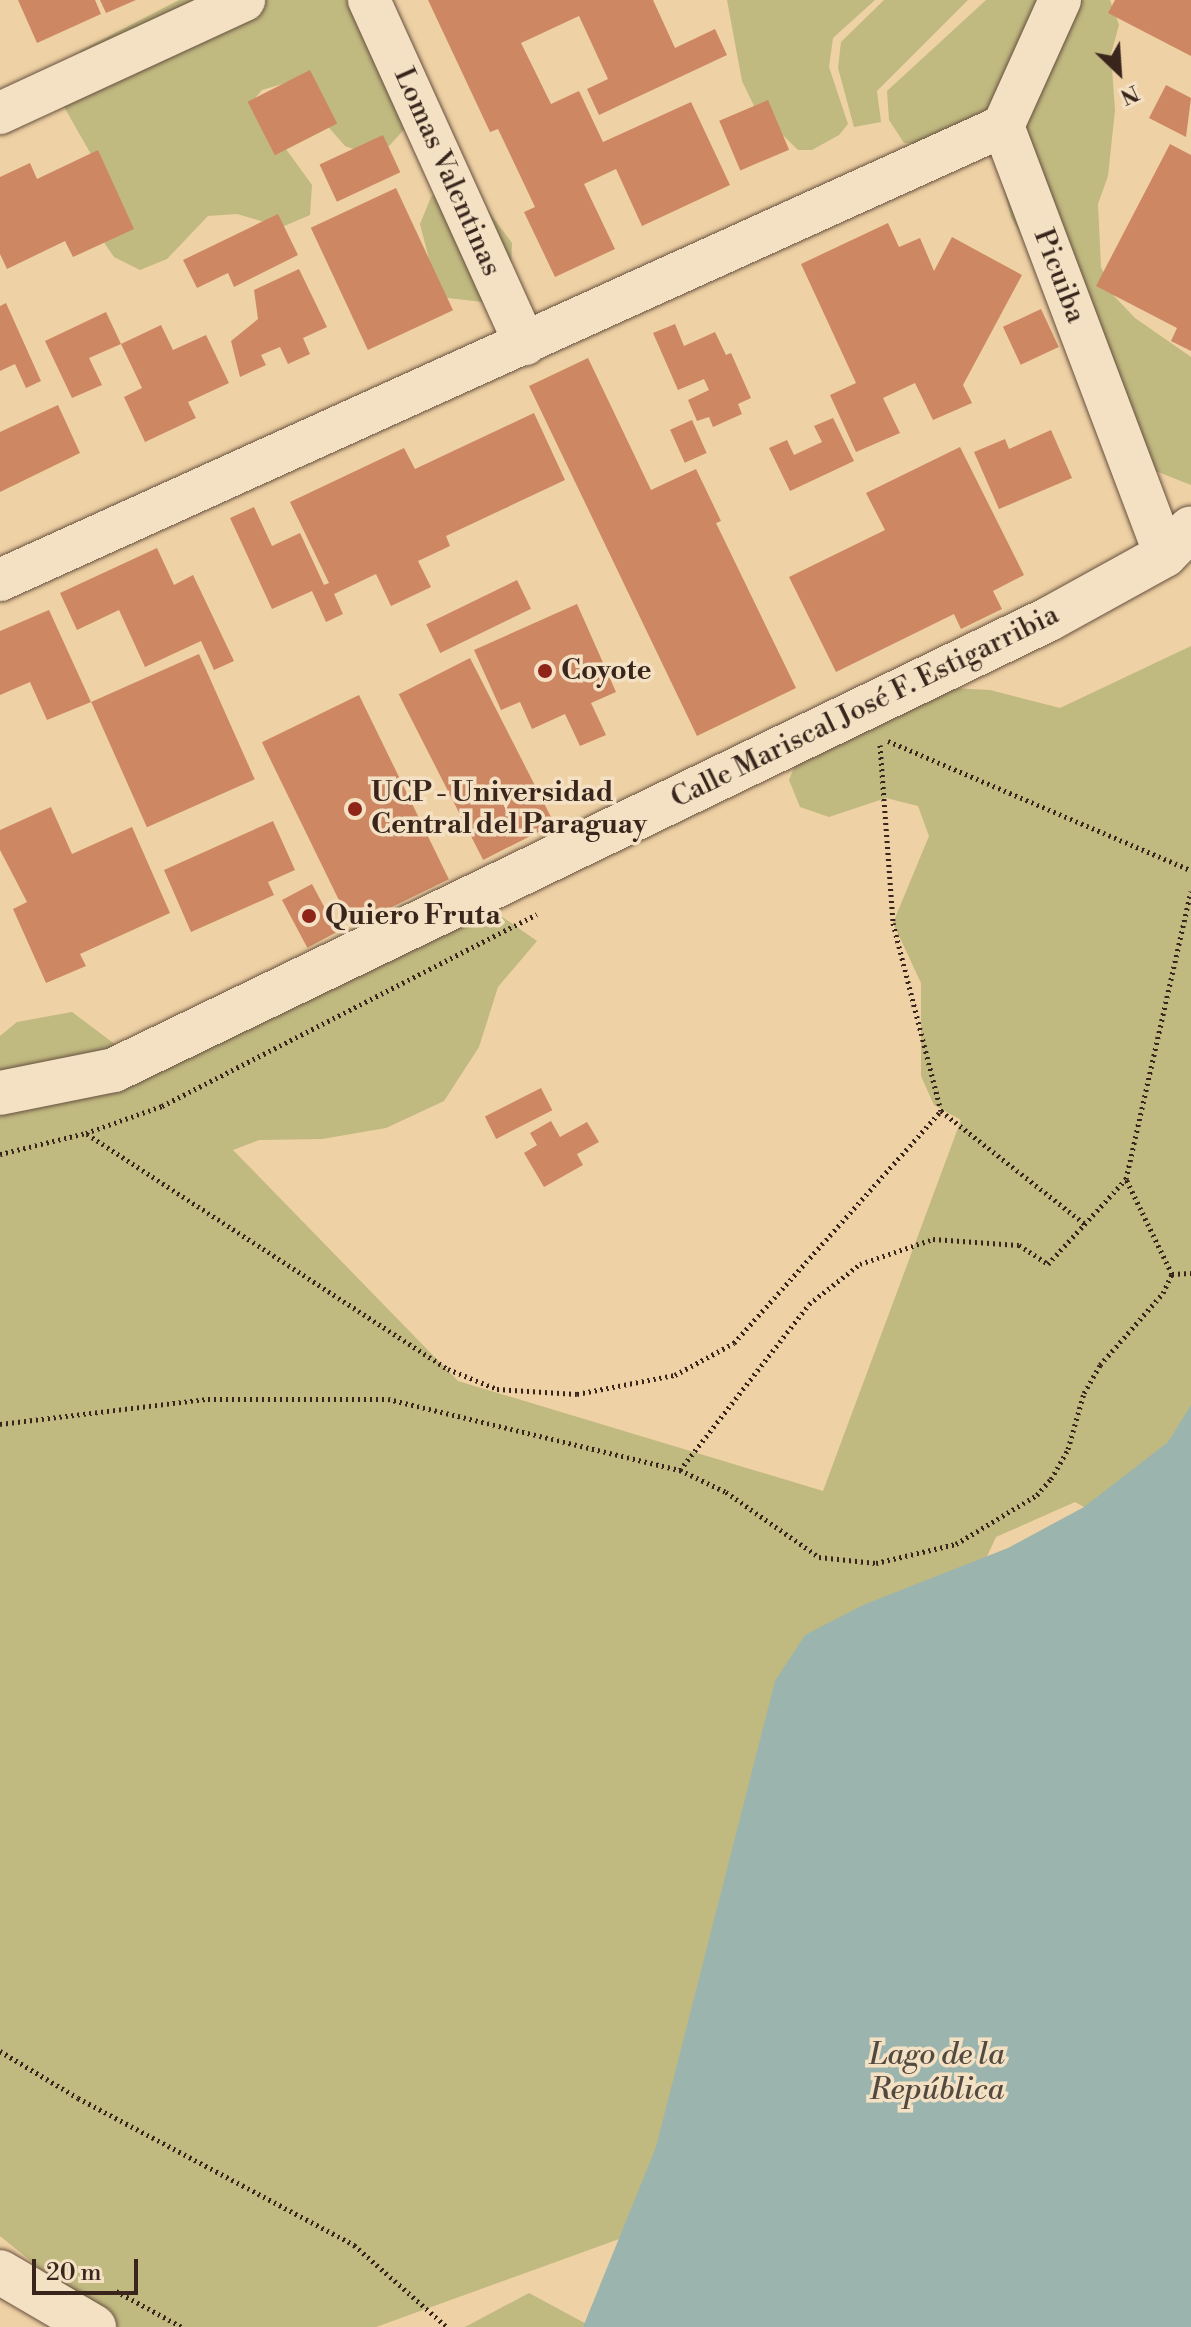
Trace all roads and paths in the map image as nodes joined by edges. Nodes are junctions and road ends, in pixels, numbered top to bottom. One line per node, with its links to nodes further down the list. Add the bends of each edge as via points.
1 (244, 0): 4 (street)
2 (369, 0): 6 (street, Lomas Valentinas)
3 (1060, 0): 5 (street)
4 (0, 113)
5 (1003, 126): 6 (street); 7 (street, Picuiba)
6 (525, 344): 8 (street)
7 (1178, 541): 14 (street, Calle Mariscal José F. Estigarribia, via 1049,619 114,1070)
8 (0, 580)
9 (880, 738): 10 (path); 11 (path); 15 (path, via 893,923)
10 (872, 742)
11 (1191, 870)
12 (1191, 891): 18 (path)
13 (541, 912): 16 (path, via 162,1106)
14 (0, 1093)
15 (941, 1111): 16 (path, via 734,1343 675,1375 577,1394 497,1389 448,1369); 19 (path)
16 (86, 1133): 17 (path)
17 (0, 1154)
18 (1126, 1179): 19 (path); 21 (path)
19 (1085, 1224): 23 (path, via 1048,1264 1019,1245 933,1239 860,1264 809,1304)
20 (1191, 1273): 21 (path)
21 (1172, 1274): 23 (path, via 1163,1293 1089,1384 1068,1449 1051,1479 1037,1495 956,1544 876,1563 819,1557 726,1492)
22 (0, 1424): 23 (path, via 208,1399 388,1399)
23 (680, 1470)
24 (0, 2051): 27 (path, via 354,2245)
25 (0, 2272): 26 (street)
26 (94, 2327)
27 (447, 2327)

